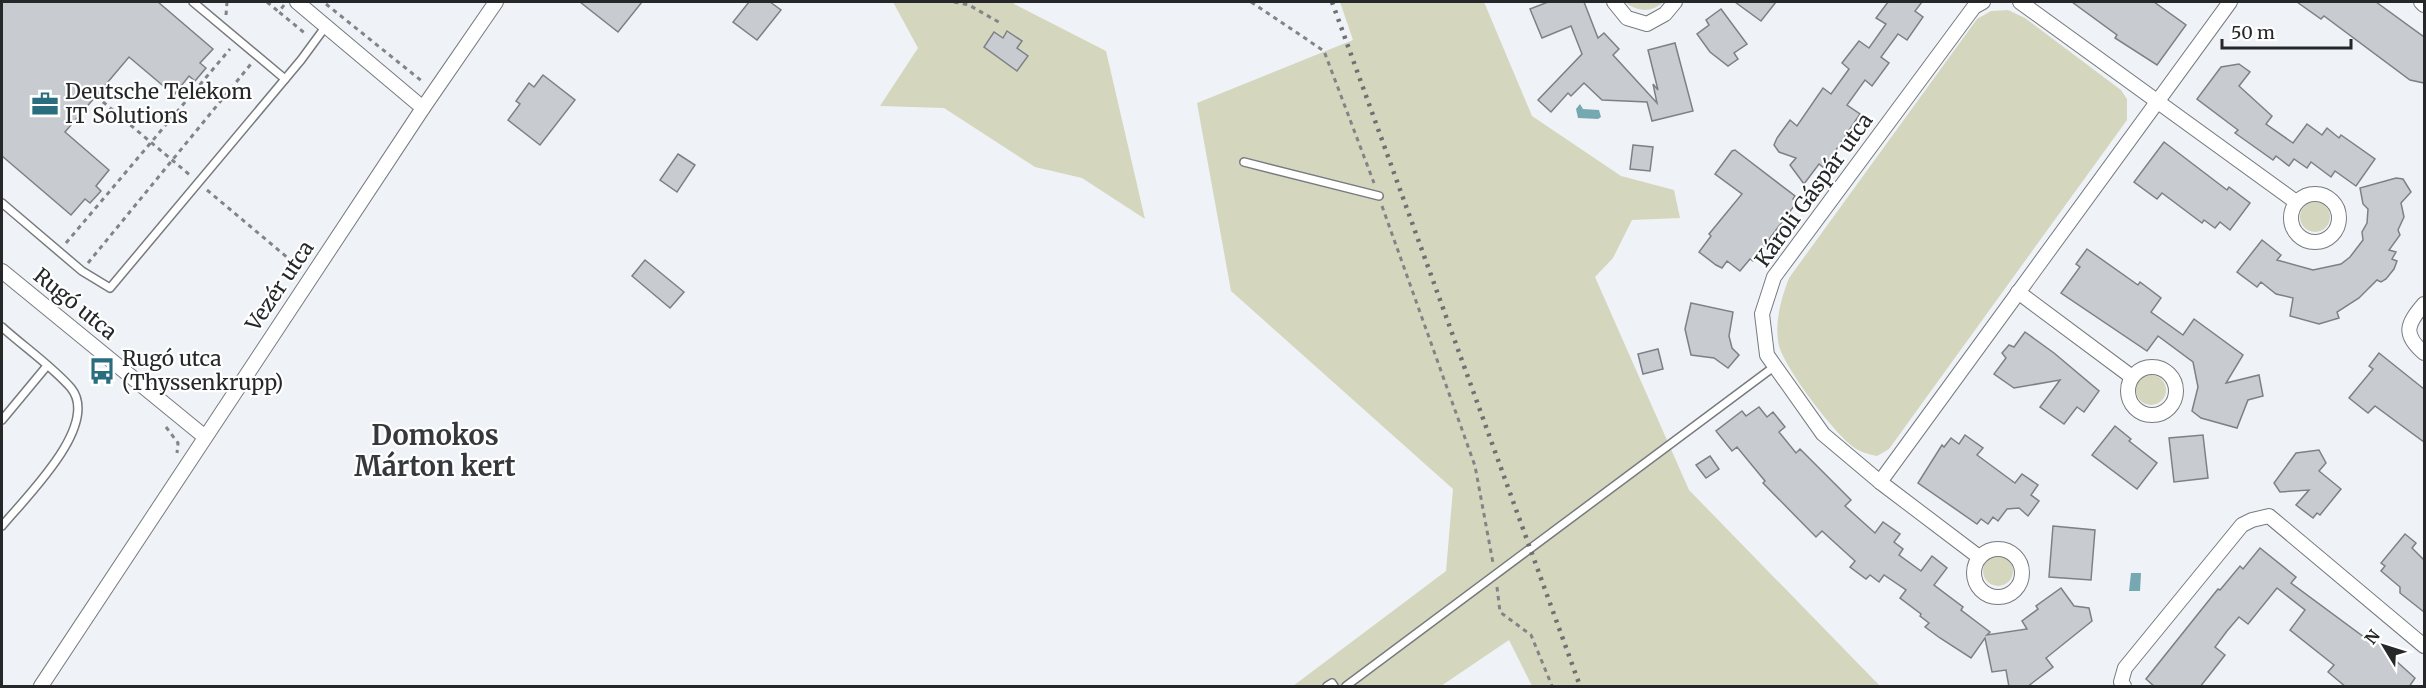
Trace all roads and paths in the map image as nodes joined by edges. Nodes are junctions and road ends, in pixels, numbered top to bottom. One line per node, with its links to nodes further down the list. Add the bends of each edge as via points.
1 (193, 2): 19 (lane)
2 (267, 2): 16 (path)
3 (287, 2): 16 (path)
4 (297, 2): 18 (street)
5 (323, 2): 23 (path)
6 (496, 2): 25 (street, Vezér utca)
7 (954, 2): 17 (path, via 969,5)
8 (1251, 2): 27 (path, via 1324,51)
9 (1614, 2): 10 (street, via 1627,18 1647,24 1665,14)
10 (1675, 2)
11 (1983, 2): 37 (street, Károli Gáspár utca, via 1974,7 1774,277 1762,314 1767,354)
12 (2020, 2): 24 (street)
13 (2230, 2): 24 (street)
14 (2421, 2): 15 (street)
15 (2424, 4)
16 (279, 12): 20 (path)
17 (1002, 24)
18 (327, 26): 20 (lane); 25 (street)
19 (238, 39): 21 (lane); 30 (path)
20 (316, 42): 22 (lane)
21 (258, 56): 22 (lane); 32 (path)
22 (285, 79): 32 (lane, via 110,288)
23 (423, 82)
24 (2157, 100): 28 (street); 33 (street)
25 (423, 108): 42 (street, Vezér utca)
26 (1244, 162): 27 (lane)
27 (1379, 196): 47 (path, via 1475,466)
28 (2296, 202)
29 (2, 203): 30 (lane)
30 (59, 252): 32 (lane)
31 (2, 271): 42 (street, Rugó utca)
32 (82, 271)
33 (2018, 292): 39 (street); 44 (street)
34 (2424, 304): 36 (street, via 2411,320 2409,335)
35 (2, 327): 38 (lane)
36 (2424, 353)
37 (1775, 366): 44 (street, Károli Gáspár utca, via 1823,434); 47 (lane)
38 (46, 367): 40 (lane); 45 (lane, via 71,389 80,406 76,426 63,451)
39 (2132, 377)
40 (2, 420)
41 (158, 420): 43 (path, via 173,433 178,443)
42 (205, 437): 49 (street, Vezér utca)
43 (177, 454)
44 (1880, 483): 46 (street, Károli Gáspár utca)
45 (2, 526)
46 (1979, 557)
47 (1495, 574): 52 (lane); 53 (path, via 1500,612 1531,635)
48 (2424, 646): 54 (street, via 2269,516 2242,525 2125,668 2121,682)
49 (41, 687)
50 (1327, 687): 51 (lane, via 1332,683)
51 (1334, 687)
52 (1347, 687)
53 (1552, 687)
54 (2124, 687)

